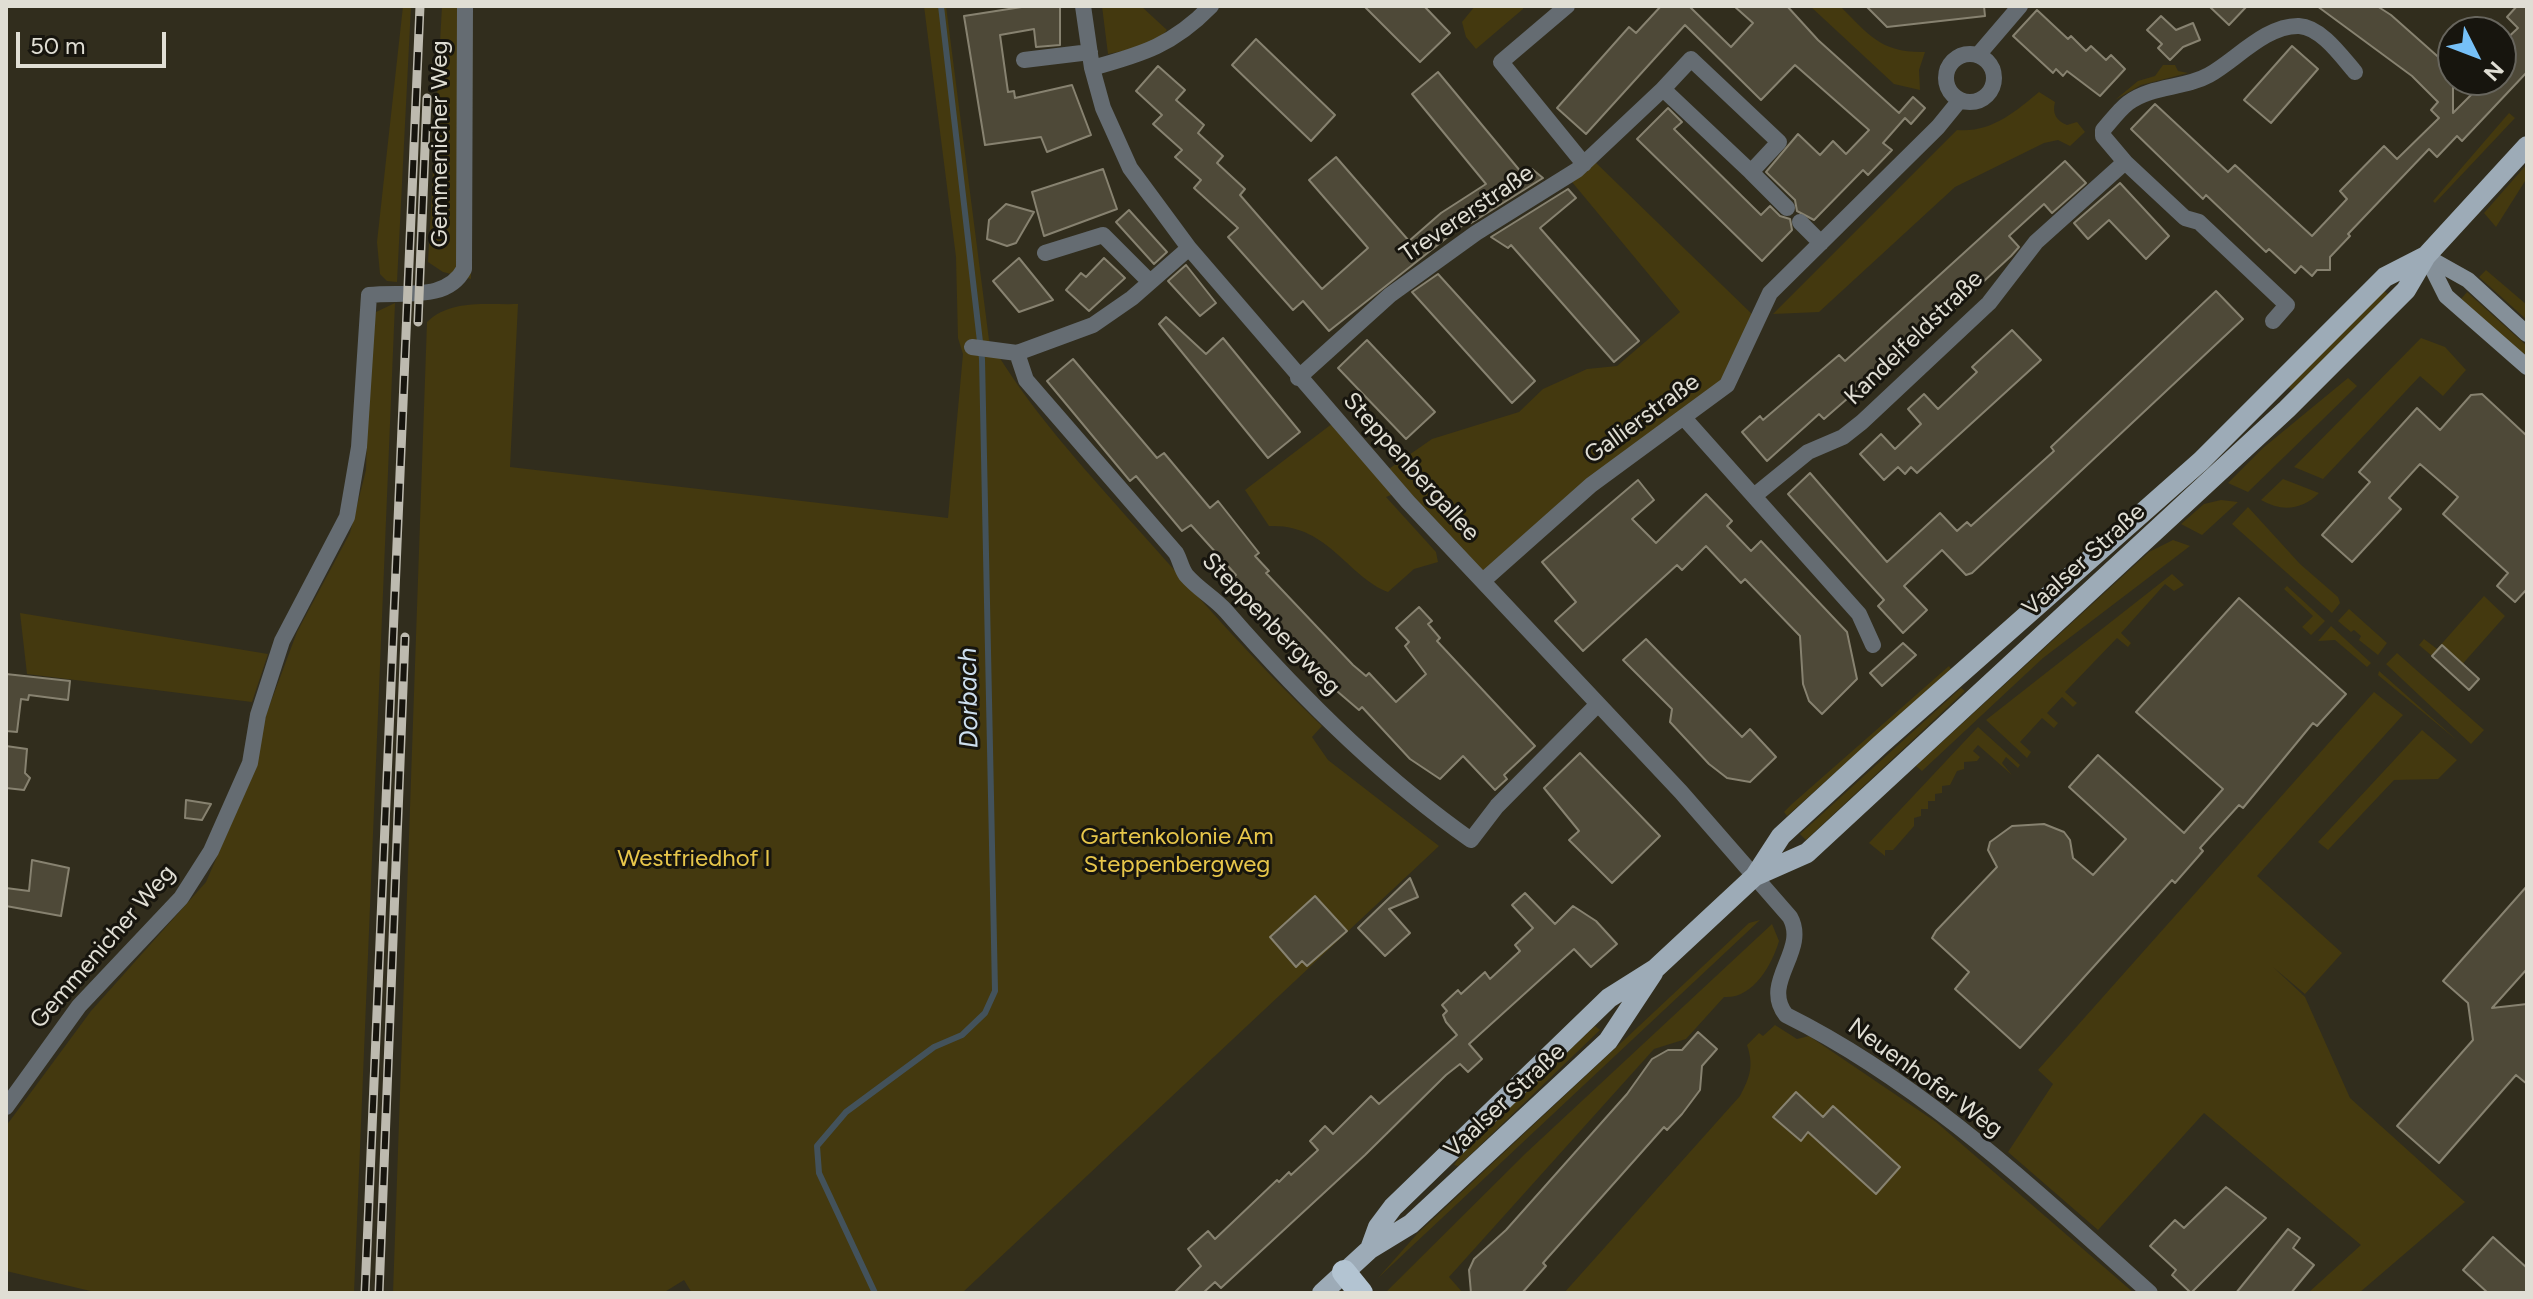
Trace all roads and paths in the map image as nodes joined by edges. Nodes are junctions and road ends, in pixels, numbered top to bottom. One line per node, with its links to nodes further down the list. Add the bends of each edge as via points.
1 (465, 6): 36 (street, Gemmenicher Weg, via 464,269 457,282 437,292 369,295 359,447 347,517 282,641 265,687 250,763 211,851 181,898 79,1006)
2 (1083, 6): 8 (street, Steppenbergallee)
3 (1211, 6): 8 (street, via 1178,37 1140,56)
4 (1567, 6): 14 (street, via 1501,62)
5 (2020, 6): 6 (street)
6 (1978, 55): 11 (street, via 1959,56 1947,70 1948,88); 11 (street, Gallierstraße, via 1991,66 1993,85 1980,100)
7 (1024, 60): 8 (street)
8 (1091, 60): 19 (street, Steppenbergallee, via 1103,108 1130,168)
9 (2355, 72): 13 (street, via 2326,40 2301,26 2287,28 2203,78 2151,91 2129,103 2103,130)
10 (1663, 89): 14 (street, Trevererstraße); 15 (street); 15 (street, Trevererstraße, via 1691,59 1738,103 1779,142)
11 (1960, 100): 18 (street, Gallierstraße)
12 (2527, 146): 21 (main road, Vaalser Straße)
13 (2125, 162): 23 (street, via 2287,305); 30 (street, Kandelfeldstraße, via 2036,242 1989,303 1862,422 1808,452)
14 (1584, 164): 28 (street, Trevererstraße, via 1390,295)
15 (1751, 172): 16 (street)
16 (1787, 208)
17 (1800, 222): 18 (street)
18 (1821, 243): 29 (street, Gallierstraße, via 1763,302 1727,385)
19 (1189, 248): 22 (street); 28 (street, Steppenbergallee)
20 (1045, 253): 22 (street, via 1103,235)
21 (2426, 256): 24 (street, via 2468,280); 27 (street, via 2446,296); 34 (main road, Vaalser Straße, via 2385,277 2140,518 1781,836); 34 (main road, Vaalser Straße, via 2402,294 2201,489 1807,853)
22 (1150, 282): 26 (street, via 1093,325)
23 (2273, 321)
24 (2527, 334)
25 (972, 347): 26 (street)
26 (1017, 353): 33 (street, Steppenbergweg, via 1026,380 1176,553 1198,588 1214,597 1348,737 1427,809 1471,840 1497,806)
27 (2527, 367)
28 (1298, 378): 31 (street, Steppenbergallee)
29 (1685, 419): 30 (street); 31 (street, Gallierstraße, via 1591,485)
30 (1754, 496): 32 (street, via 1859,614)
31 (1484, 580): 33 (street, Steppenbergallee)
32 (1873, 645)
33 (1598, 704): 34 (street, Steppenbergallee)
34 (1755, 876): 35 (main road, Vaalser Straße); 41 (street, Neuenhofer Weg, via 1796,927 1793,951 1778,987 1779,1007 1786,1015 1941,1115)
35 (1655, 969): 37 (main road, Vaalser Straße, via 1608,1041 1411,1224); 37 (main road, Vaalser Straße, via 1609,998 1393,1207)
36 (6, 1107)
37 (1370, 1249): 38 (main road, Vaalser Straße)
38 (1344, 1272): 39 (main road, Vaalser Straße); 40 (highway)
39 (1322, 1293)
40 (1361, 1293)
41 (2150, 1293)

